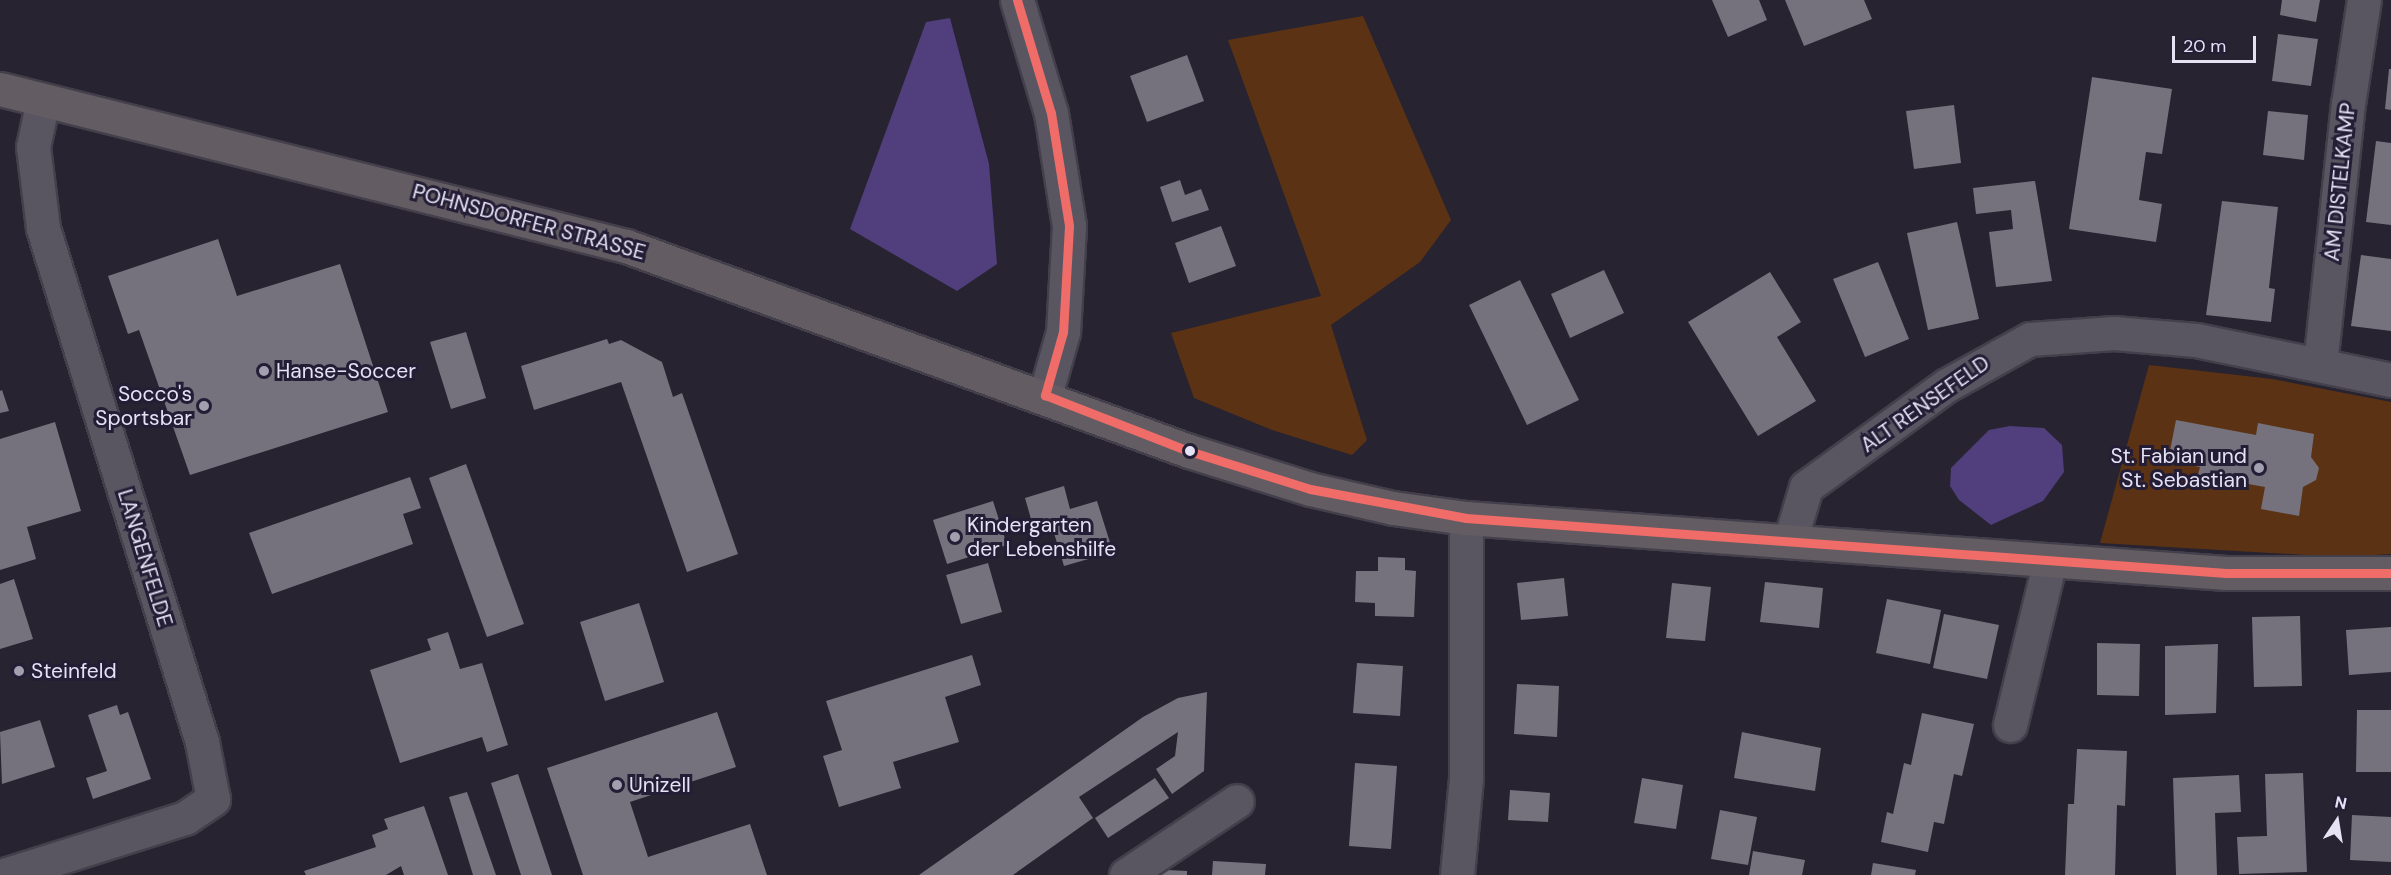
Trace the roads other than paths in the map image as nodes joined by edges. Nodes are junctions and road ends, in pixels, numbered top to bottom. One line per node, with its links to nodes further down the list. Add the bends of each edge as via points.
1 (1017, 0): 7 (street, via 1051,113 1069,226 1063,332)
2 (2364, 0): 5 (street, AM DISTELKAMP, via 2348,104)
3 (0, 89): 4 (main road, POHNSDORFER STRASSE)
4 (43, 100): 7 (main road, POHNSDORFER STRASSE, via 626,246); 14 (street, LANGENFELDE, via 33,147 43,228 202,742 213,799 185,818)
5 (2320, 365): 6 (street, ALT RENSEFELD); 9 (street, ALT RENSEFELD, via 2196,340 2115,333 2030,339 1947,385 1806,487)
6 (2391, 380)
7 (1045, 394): 8 (main road, via 1189,451 1310,489)
8 (1466, 518): 9 (main road); 16 (street, via 1466,778)
9 (1790, 541): 10 (main road)
10 (2050, 561): 11 (main road, via 2226,573); 12 (street)
11 (2391, 573)
12 (2010, 725)
13 (1237, 801): 15 (street)
14 (4, 875)
15 (1126, 875)
16 (1457, 875)

